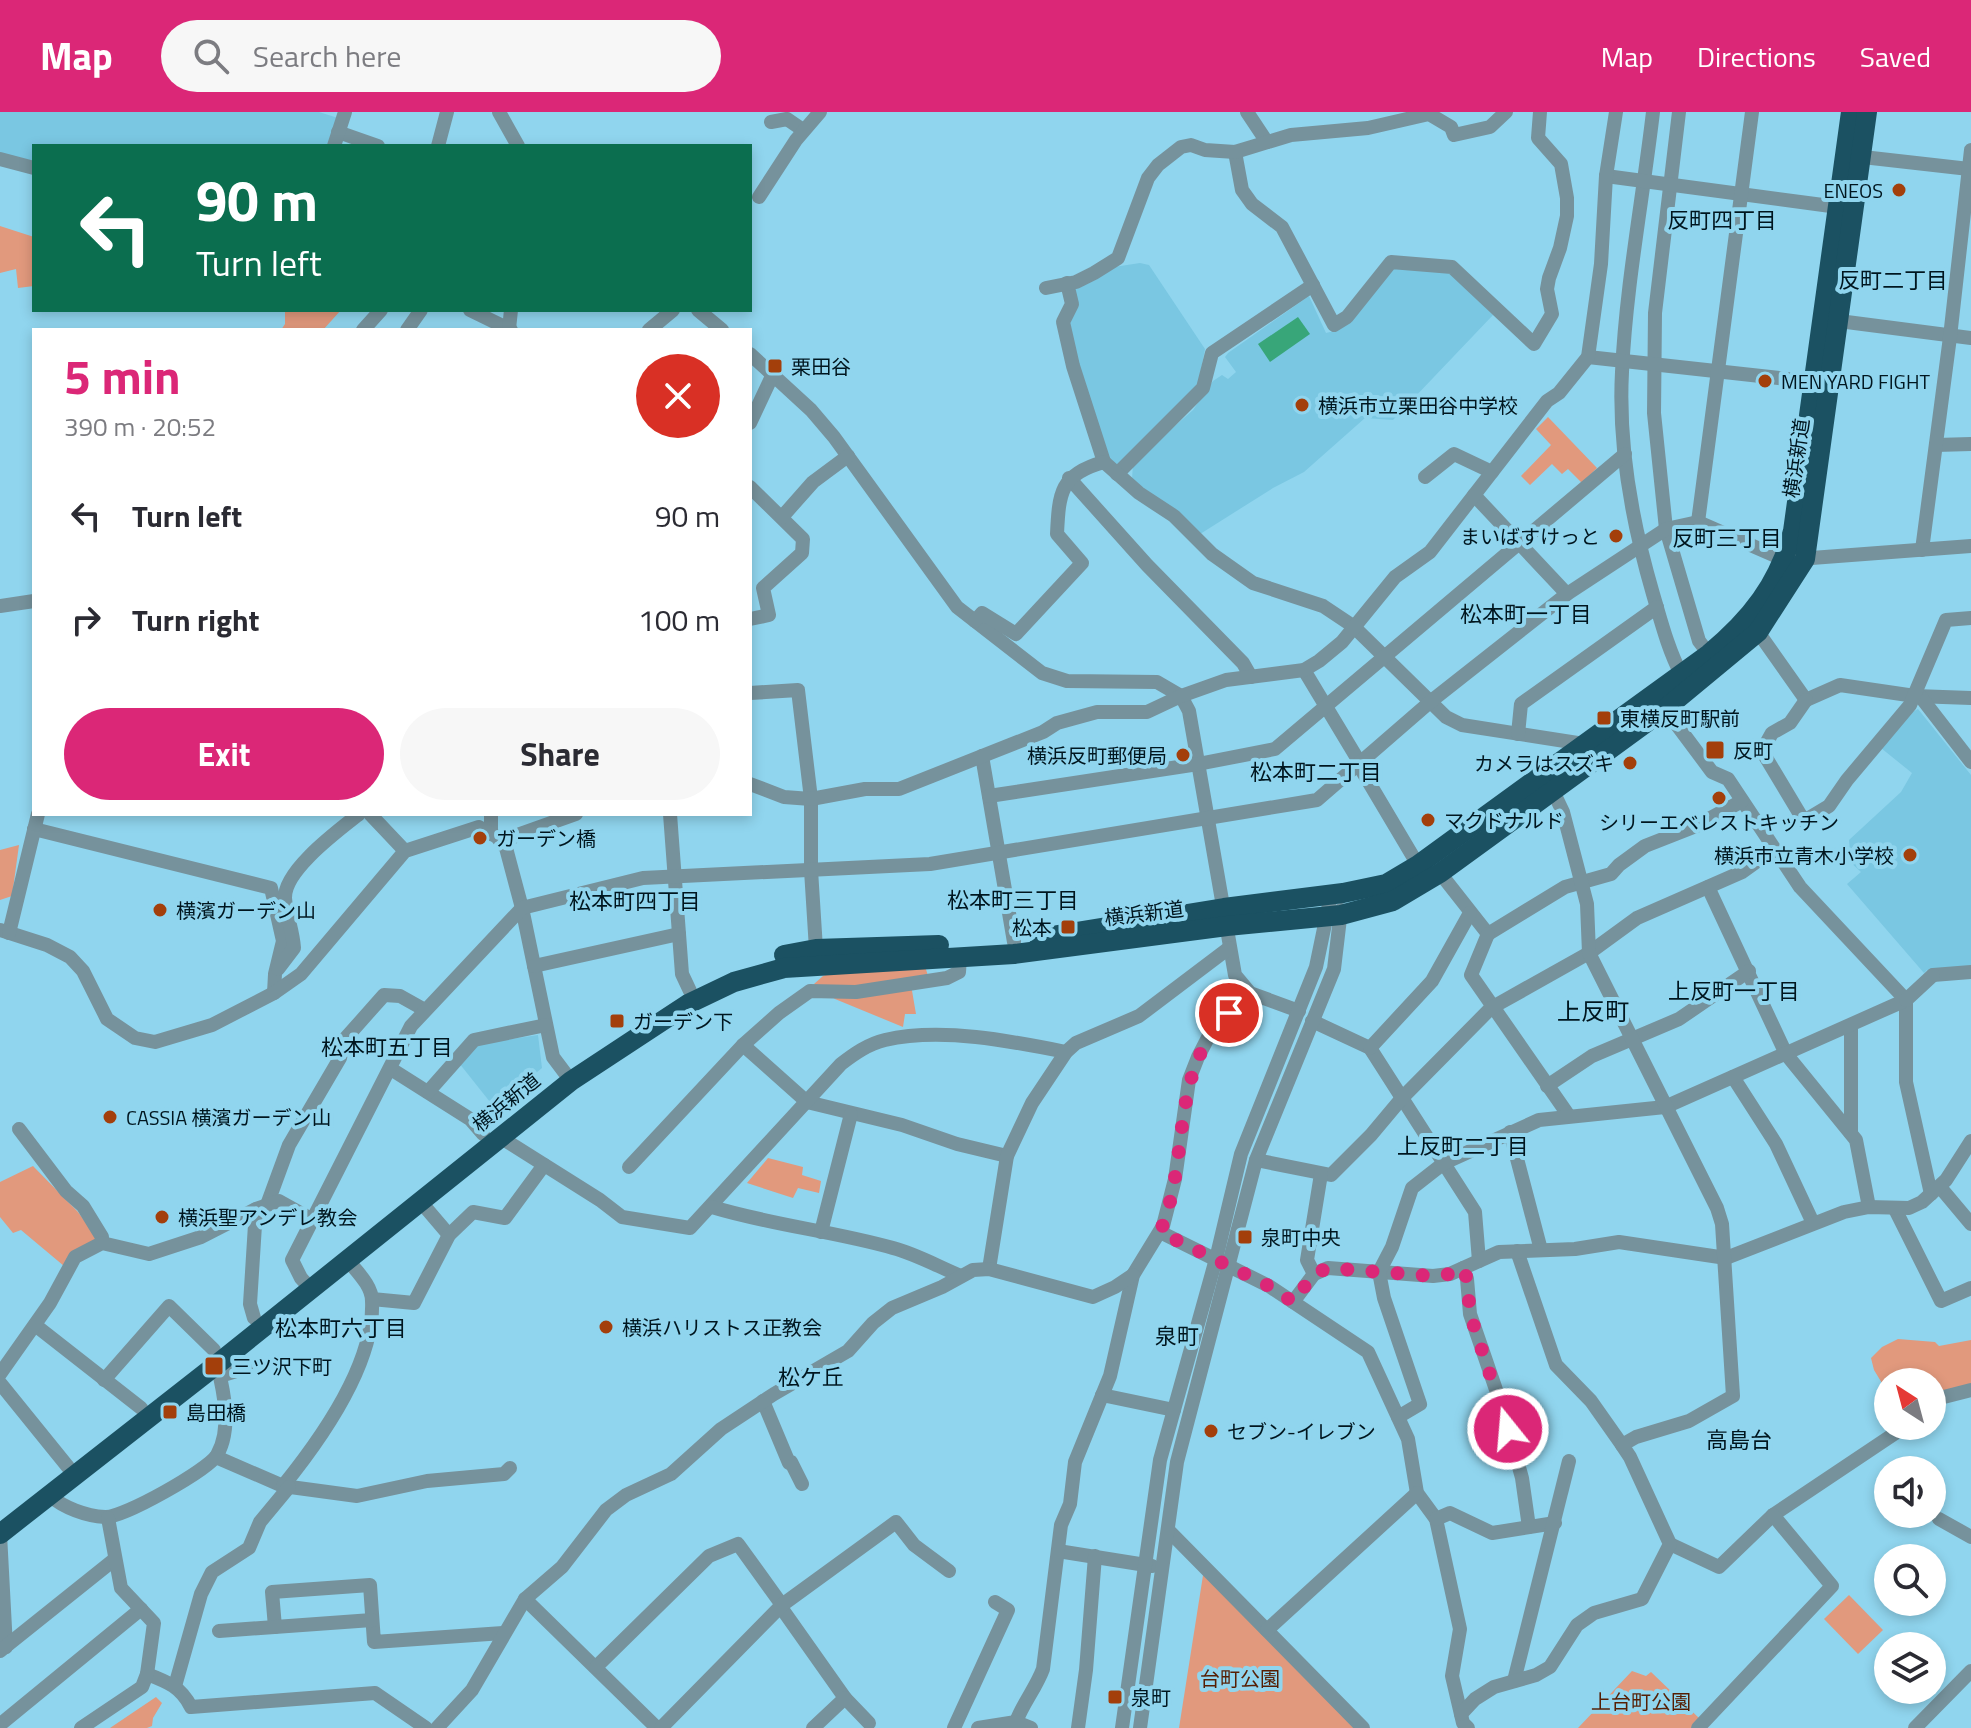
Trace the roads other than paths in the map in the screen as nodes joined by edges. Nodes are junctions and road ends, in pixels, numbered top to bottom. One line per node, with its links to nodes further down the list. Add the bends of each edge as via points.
1 (345, 112): 16 (street)
2 (447, 112): 19 (street)
3 (499, 112): 20 (street)
4 (820, 112): 15 (street)
5 (1247, 112): 17 (street)
6 (1506, 112): 17 (street, via 1490,127 1454,135 1451,127 1429,114)
7 (1540, 112): 34 (street, via 1538,138 1561,164 1567,216 1547,289 1552,314 1534,344 1452,267 1391,262 1347,317 1334,325)
8 (1616, 112): 27 (street)
9 (1653, 112): 28 (street)
10 (1679, 112): 29 (street)
11 (1752, 112): 30 (street)
12 (1851, 112): 23 (highway, 横浜新道)
13 (1867, 112): 23 (highway, 横浜新道)
14 (771, 122): 15 (street, via 787,119)
15 (803, 130): 31 (street)
16 (336, 139): 18 (street)
17 (1267, 142): 22 (street)
18 (366, 144)
19 (439, 144)
20 (517, 144)
21 (1971, 150): 26 (street)
22 (1235, 152): 33 (street, via 1181,147 1148,178 1118,258); 34 (street, via 1242,190 1282,227)
23 (1854, 156): 26 (street); 32 (highway, 横浜新道); 40 (highway, 横浜新道)
24 (0, 159): 25 (street)
25 (32, 167)
26 (1969, 169): 45 (street)
27 (1606, 176): 28 (street); 48 (street)
28 (1645, 182): 29 (street); 49 (street)
29 (1671, 185): 30 (street); 50 (street)
30 (1741, 195): 32 (street); 51 (street)
31 (759, 197)
32 (1838, 207): 53 (highway, 横浜新道)
33 (1067, 283): 35 (street); 59 (street, via 1072,304 1063,322)
34 (1313, 285): 61 (street, via 1212,353 1203,388)
35 (1046, 288)
36 (379, 312): 41 (street)
37 (474, 312): 42 (street)
38 (671, 312): 43 (street)
39 (700, 312): 44 (street)
40 (1839, 321): 45 (street); 73 (highway, 横浜新道)
41 (365, 328)
42 (506, 328)
43 (651, 328)
44 (720, 328)
45 (1950, 337): 46 (street); 56 (street)
46 (1971, 338)
47 (752, 356): 52 (street)
48 (1588, 357): 49 (street); 60 (street)
49 (1623, 360): 50 (street); 57 (street)
50 (1653, 364): 51 (street); 68 (street)
51 (1718, 371): 53 (street); 67 (street)
52 (773, 374): 54 (street); 58 (street)
53 (1815, 382): 73 (highway, 横浜新道, via 1793,531)
54 (752, 419)
55 (1971, 444): 56 (street)
56 (1936, 445): 72 (street)
57 (1625, 454): 69 (street); 71 (street)
58 (848, 456): 66 (street, via 813,482); 81 (street, via 957,607)
59 (1104, 462): 61 (street); 63 (street)
60 (1492, 472): 62 (street, via 1454,454); 65 (street)
61 (1117, 474): 82 (street, via 1253,583 1323,606)
62 (1425, 477)
63 (1069, 478): 81 (street, via 1060,494 1057,534 1082,563 1016,634 982,613); 88 (street)
64 (752, 489): 66 (street)
65 (1474, 495): 69 (street); 82 (street, via 1430,552 1395,577)
66 (782, 517): 74 (street, via 803,539 802,553)
67 (1698, 522): 68 (street); 73 (street)
68 (1666, 529): 71 (street); 84 (street, via 1699,641)
69 (1520, 543): 75 (street); 85 (street)
70 (1971, 546): 72 (street)
71 (1639, 547): 75 (street); 78 (street)
72 (1922, 550): 73 (street)
73 (1795, 559): 83 (highway, 横浜新道); 84 (highway, 横浜新道, via 1741,628)
74 (757, 588): 80 (street, via 769,615)
75 (1567, 594): 94 (street)
76 (32, 601): 77 (street)
77 (0, 606)
78 (1657, 607): 87 (street); 97 (street, via 1521,704)
79 (1971, 618): 91 (street, via 1946,620)
80 (752, 619)
81 (975, 621): 90 (street, via 1042,673 1067,681 1157,682)
82 (1353, 626): 85 (street); 86 (street, via 1342,642)
83 (1758, 632): 93 (street); 96 (highway, 横浜新道)
84 (1709, 654): 87 (highway, 横浜新道)
85 (1384, 658): 94 (street); 95 (street)
86 (1304, 670): 88 (street); 95 (street)
87 (1681, 674): 98 (highway, 横浜新道)
88 (1251, 677): 90 (street)
89 (752, 693): 106 (street, via 798,690)
90 (1181, 696): 99 (street, via 1147,712 1097,712 1057,723); 102 (street, via 1189,711)
91 (1918, 696): 92 (street); 93 (street, via 1840,685); 93 (street, via 1829,806 1804,821 1762,751 1772,733 1790,723); 100 (street)
92 (1971, 698)
93 (1806, 700)
94 (1430, 702): 97 (street, via 1462,725); 101 (street)
95 (1325, 707): 101 (street); 102 (street, via 1275,749)
96 (1665, 709): 104 (highway, 横浜新道); 107 (street, via 1712,772 1728,779)
97 (1518, 734): 98 (street)
98 (1584, 744): 120 (highway, 横浜新道)
99 (982, 756): 105 (street); 106 (street, via 899,789)
100 (1971, 762)
101 (1359, 763): 114 (street, via 1317,800); 120 (street)
102 (1198, 764): 105 (street); 114 (street)
103 (752, 785): 106 (street, via 784,797)
104 (1552, 789): 122 (highway, 横浜新道); 124 (street)
105 (989, 796): 119 (street)
106 (811, 799): 121 (street)
107 (1742, 801): 117 (street); 124 (street, via 1645,846 1611,874)
108 (357, 816): 142 (street, via 309,855 288,886 285,897 294,948)
109 (372, 816): 118 (street)
110 (485, 816): 116 (street)
111 (491, 816): 116 (street)
112 (570, 816): 116 (street, via 517,835)
113 (670, 816): 123 (street)
114 (1207, 818): 119 (street); 130 (street)
115 (36, 822): 131 (street); 142 (street, via 271,888 283,941)
116 (492, 836): 118 (street, via 479,827); 127 (street, via 506,848)
117 (1774, 849): 125 (street); 146 (street, via 1800,887)
118 (405, 851): 144 (street, via 301,974)
119 (999, 853): 121 (street, via 930,864); 134 (street)
120 (1418, 865): 126 (highway, 横浜新道, via 1386,884)
121 (811, 870): 123 (street); 136 (street)
122 (1440, 873): 128 (street); 129 (highway, 横浜新道, via 1393,901)
123 (675, 877): 127 (street, via 643,878); 132 (street)
124 (1581, 881): 133 (street); 137 (street)
125 (1708, 887): 137 (street, via 1637,918); 140 (street)
126 (1337, 894): 129 (street); 130 (highway, 横浜新道)
127 (522, 908): 139 (street); 148 (street)
128 (1470, 913): 133 (street); 155 (street, via 1432,981)
129 (1333, 915): 130 (highway, 横浜新道); 149 (street); 150 (street, via 1334,969)
130 (1225, 917): 134 (highway, 横浜新道); 135 (street); 138 (highway, 横浜新道, via 1014,954)
131 (5, 932): 144 (street, via 70,957 107,1019 144,1041 212,1025)
132 (679, 934): 139 (street); 143 (street, via 682,974)
133 (1488, 934): 147 (street, via 1471,975)
134 (1014, 942): 136 (highway, 横浜新道)
135 (1229, 948): 145 (street, via 1235,975); 156 (street, via 1139,1016)
136 (816, 949): 143 (highway, 横浜新道, via 763,961)
137 (1589, 953): 147 (street); 153 (street)
138 (960, 957): 154 (street, via 959,972 947,978 856,992 810,991); 159 (highway, 横浜新道, via 784,968 734,982)
139 (534, 966): 151 (street)
140 (1749, 971): 153 (street, via 1679,1019); 157 (street)
141 (1971, 972): 146 (street, bridge, via 1933,975)
142 (275, 974): 144 (street)
143 (690, 991): 159 (highway, 横浜新道, via 651,1011)
144 (274, 993)
145 (1250, 993): 149 (street); 189 (street, via 1213,1028 1189,1080 1175,1179)
146 (1906, 1000): 152 (street); 179 (street, via 1906,1082)
147 (1491, 1008): 161 (street); 163 (street)
148 (425, 1010): 158 (street, via 411,1026); 181 (street, via 400,996 384,995 344,1040 340,1058 289,1145)
149 (1299, 1011): 197 (street, via 1241,1154)
150 (1312, 1021): 155 (street); 174 (street)
151 (546, 1025): 159 (street, via 553,1057); 162 (street, via 474,1040)
152 (1851, 1027): 157 (street); 170 (street)
153 (1632, 1039): 161 (street, via 1592,1056); 165 (street)
154 (743, 1045): 164 (street); 177 (street)
155 (1370, 1048): 163 (street)
156 (1066, 1052): 164 (street, via 966,1037 884,1040 841,1064); 173 (street, via 1032,1103)
157 (1786, 1054): 160 (street); 170 (street)
158 (391, 1069): 162 (street); 185 (street)
159 (567, 1075): 171 (highway, 横浜新道)
160 (1733, 1077): 165 (street); 186 (street, via 1776,1144)
161 (1547, 1086): 167 (street)
162 (428, 1092): 171 (street)
163 (1402, 1098): 175 (street); 178 (street, via 1331,1175)
164 (807, 1102): 166 (street); 182 (street)
165 (1665, 1107): 167 (street); 194 (street, via 1717,1208)
166 (851, 1114): 173 (street); 188 (street)
167 (1569, 1116): 169 (street)
168 (19, 1129): 191 (street, via 83,1206)
169 (1510, 1132): 175 (street); 192 (street)
170 (1851, 1133): 183 (street)
171 (492, 1136): 176 (street); 180 (highway, 横浜新道); 204 (highway, 横浜新道)
172 (1971, 1141): 179 (street)
173 (1007, 1156): 199 (street)
174 (1256, 1160): 178 (street); 197 (street)
175 (1444, 1163): 196 (street, via 1475,1212); 200 (street, via 1412,1188)
176 (544, 1165): 182 (street, via 622,1217 690,1228); 190 (street, via 505,1218 473,1212)
177 (629, 1167)
178 (1321, 1174): 201 (street, via 1307,1260)
179 (1935, 1190): 184 (street, via 1909,1208); 187 (street)
180 (420, 1201): 190 (street); 195 (highway, 横浜新道)
181 (262, 1207): 185 (street, via 279,1201); 191 (street, via 201,1237 149,1254); 208 (street, via 250,1304)
182 (712, 1207): 188 (street)
183 (1869, 1207): 184 (street); 186 (street)
184 (1895, 1209): 205 (street, via 1941,1301)
185 (313, 1220): 204 (street, via 292,1260)
186 (1813, 1223): 194 (street)
187 (1971, 1224)
188 (821, 1232): 203 (street, via 897,1249)
189 (1160, 1232): 197 (street); 202 (street)
190 (449, 1235): 206 (street, via 414,1303)
191 (102, 1243): 209 (street, via 75,1257)
192 (1541, 1250): 193 (street); 194 (street, via 1619,1242)
193 (1517, 1251): 196 (street); 223 (street, via 1556,1365 1591,1401)
194 (1726, 1258): 223 (street, via 1733,1396 1689,1421)
195 (347, 1259): 204 (highway, 横浜新道); 206 (street)
196 (1479, 1261): 198 (street)
197 (1222, 1262): 207 (street); 220 (street); 239 (street, via 1177,1462)
198 (1463, 1268): 200 (street, via 1433,1276); 238 (street, via 1470,1314 1522,1478)
199 (989, 1269): 202 (street, via 1093,1297); 203 (street)
200 (1379, 1272): 201 (street, via 1328,1268); 221 (street, via 1420,1404)
201 (1314, 1274): 207 (street)
202 (1133, 1275): 216 (street)
203 (961, 1276): 218 (street, via 892,1308 848,1351)
204 (306, 1283): 208 (highway, 横浜新道); 210 (highway, 横浜新道)
205 (1971, 1288)
206 (372, 1299): 229 (street, via 368,1338 349,1389)
207 (1293, 1302): 221 (street, via 1368,1352)
208 (254, 1318): 210 (highway, 横浜新道)
209 (35, 1325): 212 (street); 213 (street)
210 (217, 1363): 211 (street); 213 (street, via 169,1306); 219 (highway, 横浜新道); 224 (street, via 224,1388 224,1437); 231 (highway, 横浜新道)
211 (246, 1368)
212 (0, 1374)
213 (104, 1380): 219 (street)
214 (0, 1383): 226 (street)
215 (1971, 1390): 217 (street)
216 (1102, 1395): 220 (street); 242 (street, via 1075,1462)
217 (1946, 1396)
218 (763, 1401): 228 (street); 249 (street, via 721,1429 671,1474 606,1510 562,1567)
219 (141, 1408): 226 (highway, 横浜新道)
220 (1174, 1410): 245 (street, via 1160,1460)
221 (1398, 1417): 230 (street, via 1408,1439)
222 (1885, 1440): 232 (street)
223 (1622, 1445): 241 (street)
224 (216, 1457): 229 (street); 233 (street, via 197,1473)
225 (1569, 1461): 235 (street)
226 (68, 1467): 237 (highway, 横浜新道)
227 (510, 1468): 229 (street, via 504,1474 427,1481 357,1496)
228 (802, 1484)
229 (286, 1487): 263 (street, via 260,1522 249,1548 212,1572)
230 (1417, 1493): 234 (street); 255 (street)
231 (49, 1495): 233 (street, via 62,1507); 237 (highway, 横浜新道)
232 (1773, 1515): 241 (street, via 1719,1567); 281 (street, via 1832,1586)
233 (108, 1518): 244 (street)
234 (1436, 1519): 238 (street, via 1450,1513 1492,1533); 267 (street, via 1460,1629 1452,1676)
235 (1555, 1523): 238 (street); 262 (street)
236 (1946, 1523): 240 (street)
237 (1, 1524): 248 (street)
238 (1529, 1527)
239 (1168, 1530): 246 (street); 255 (street)
240 (1971, 1537)
241 (1670, 1544): 262 (street, via 1642,1599 1594,1613 1577,1625 1550,1667)
242 (1058, 1551): 243 (street); 265 (street, via 1043,1669)
243 (1095, 1556): 245 (street); 277 (street)
244 (115, 1559): 252 (street, via 121,1588); 258 (street)
245 (1145, 1565): 246 (street); 278 (street)
246 (1163, 1568): 279 (street)
247 (949, 1571): 251 (street, via 914,1545 896,1522)
248 (2, 1584): 258 (street)
249 (525, 1599): 257 (street); 259 (street)
250 (995, 1602): 274 (street, via 1008,1610)
251 (781, 1606): 259 (street, via 738,1544 709,1556); 264 (street); 272 (street)
252 (141, 1609): 261 (street, via 154,1623); 268 (street)
253 (372, 1620): 254 (street); 254 (street, via 370,1585 272,1592); 257 (street, via 374,1642)
254 (275, 1627): 256 (street)
255 (1267, 1630): 280 (street)
256 (219, 1631)
257 (503, 1633): 271 (street, via 472,1690)
258 (3, 1649)
259 (596, 1667): 272 (street)
260 (1971, 1671): 282 (street)
261 (147, 1674): 263 (street); 269 (street, via 142,1687)
262 (1514, 1681): 267 (street, via 1475,1699)
263 (175, 1686): 270 (street, via 191,1707 375,1693)
264 (845, 1698): 266 (street); 273 (street)
265 (1016, 1722): 275 (street); 276 (street)
266 (869, 1723)
267 (1463, 1723)
268 (2, 1724)
269 (81, 1728)
270 (426, 1728)
271 (437, 1728)
272 (659, 1728)
273 (813, 1728)
274 (954, 1728)
275 (978, 1728)
276 (1031, 1728)
277 (1078, 1728)
278 (1122, 1728)
279 (1141, 1728)
280 (1363, 1728)
281 (1698, 1728)
282 (1915, 1728)

